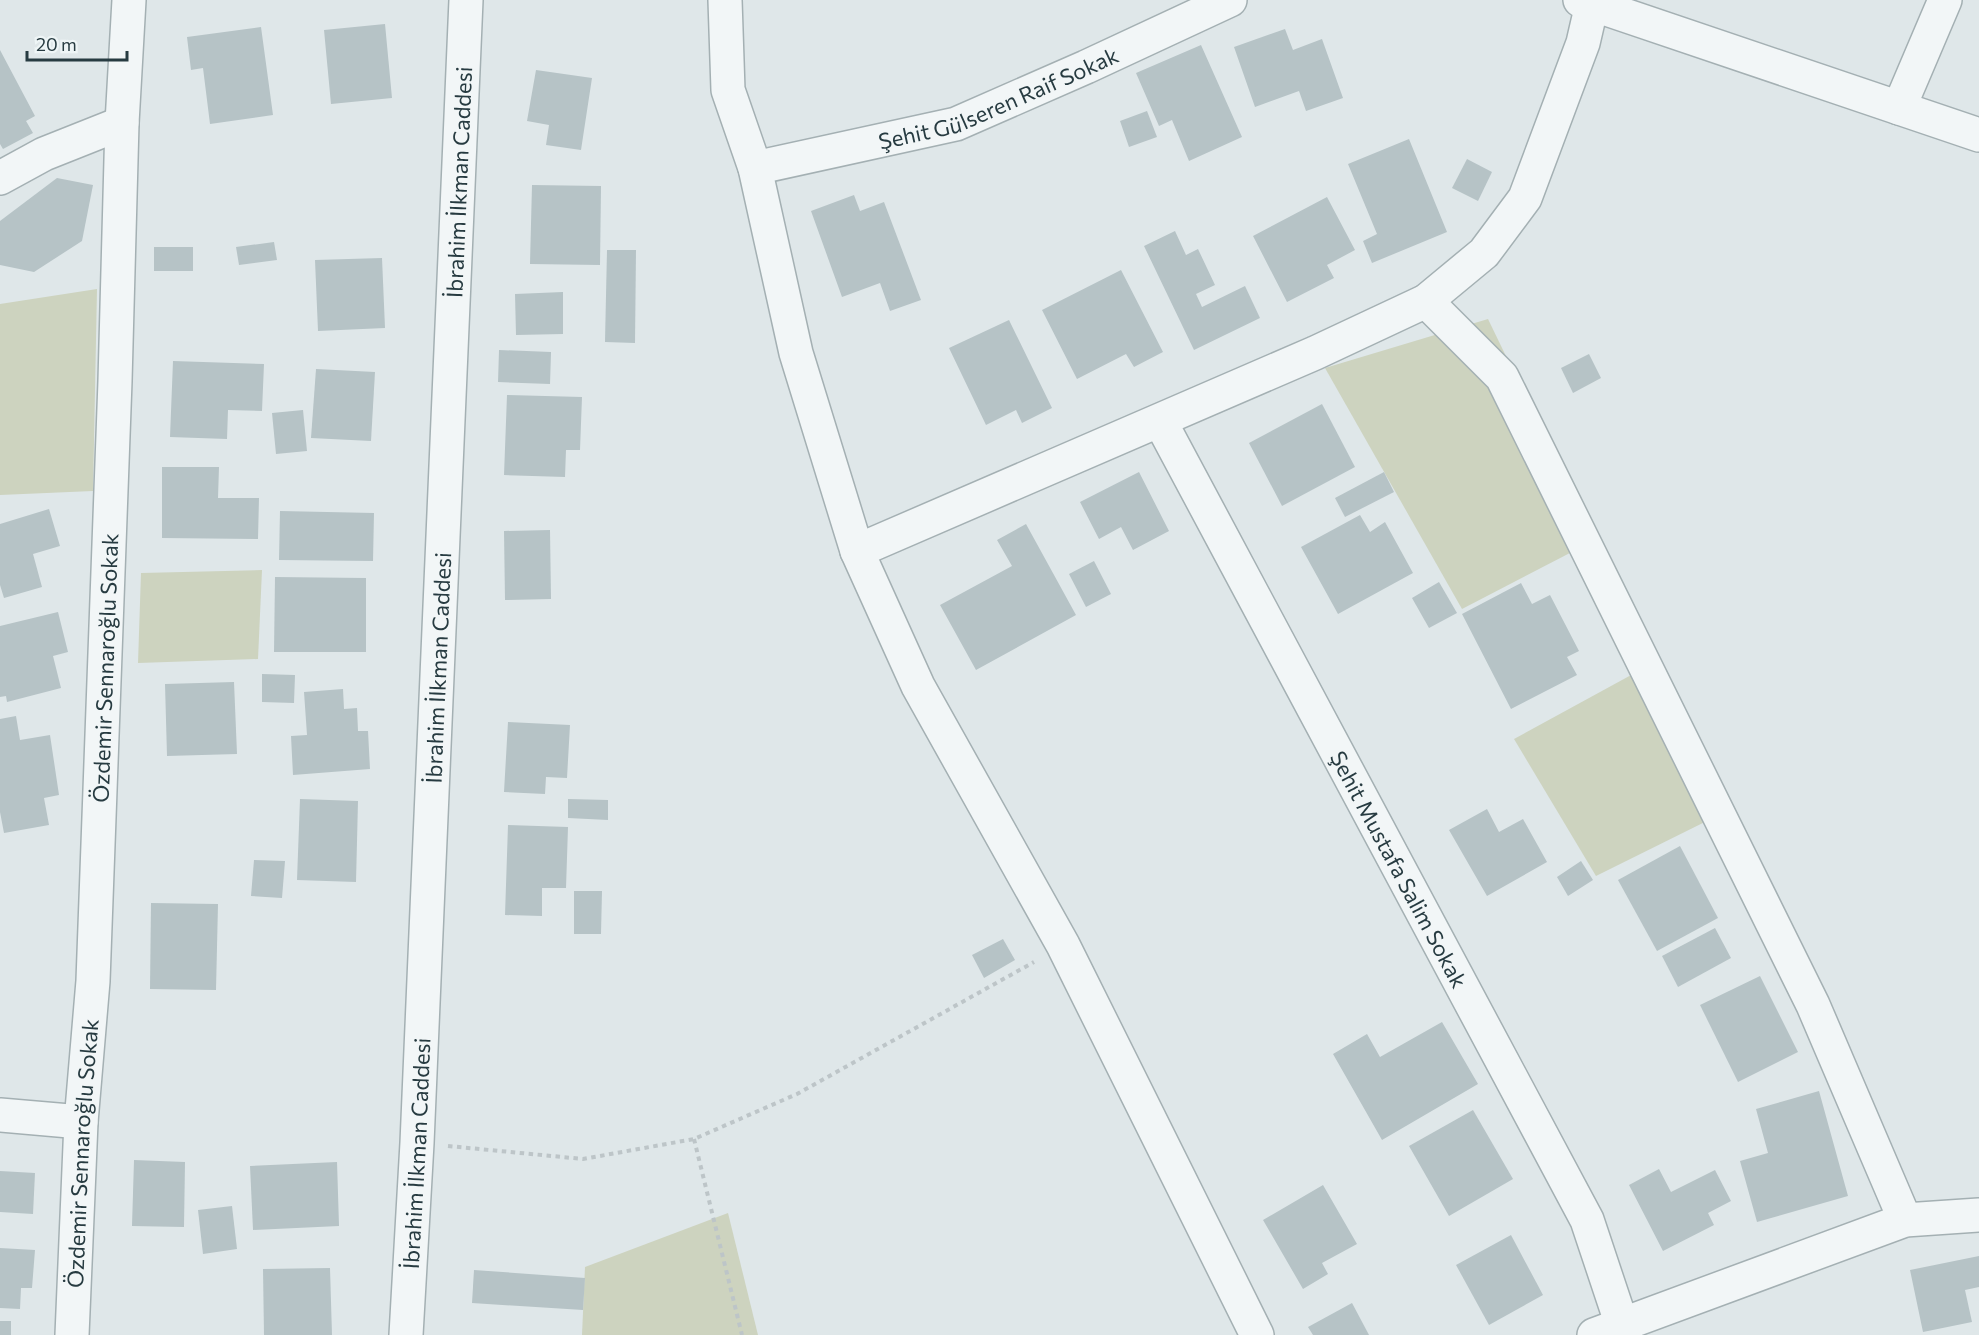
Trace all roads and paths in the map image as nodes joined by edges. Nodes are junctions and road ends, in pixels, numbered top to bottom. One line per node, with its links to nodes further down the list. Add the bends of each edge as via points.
1 (129, 0): 8 (street, Özdemir Sennaroğlu Sokak)
2 (466, 0): 19 (street, İbrahim İlkman Caddesi)
3 (725, 0): 10 (street, via 728,90)
4 (1230, 0): 10 (street, Şehit Gülseren Raif Sokak, via 956,124)
5 (1945, 0): 7 (street)
6 (1586, 2): 7 (street); 12 (street, via 1583,44 1525,198 1484,253)
7 (1899, 108): 9 (street)
8 (122, 123): 11 (street, via 44,154); 17 (street, Özdemir Sennaroğlu Sokak, via 93,981)
9 (1979, 135)
10 (755, 168): 14 (street, via 796,353)
11 (0, 178)
12 (1426, 301): 13 (street); 21 (street, via 1502,377 1813,1005)
13 (1160, 421): 14 (street); 22 (street, Şehit Mustafa Salim Sokak, via 1587,1220)
14 (856, 551): 15 (street, via 918,686)
15 (1063, 945): 18 (path, via 797,1094); 26 (street)
16 (0, 1115): 17 (street)
17 (81, 1122): 23 (street, Özdemir Sennaroğlu Sokak)
18 (694, 1139): 19 (path, via 584,1159); 25 (path)
19 (417, 1143): 24 (street, İbrahim İlkman Caddesi)
20 (1979, 1215): 21 (street)
21 (1905, 1220): 22 (street)
22 (1608, 1330)
23 (72, 1335)
24 (406, 1335)
25 (742, 1335)
26 (1257, 1335)

